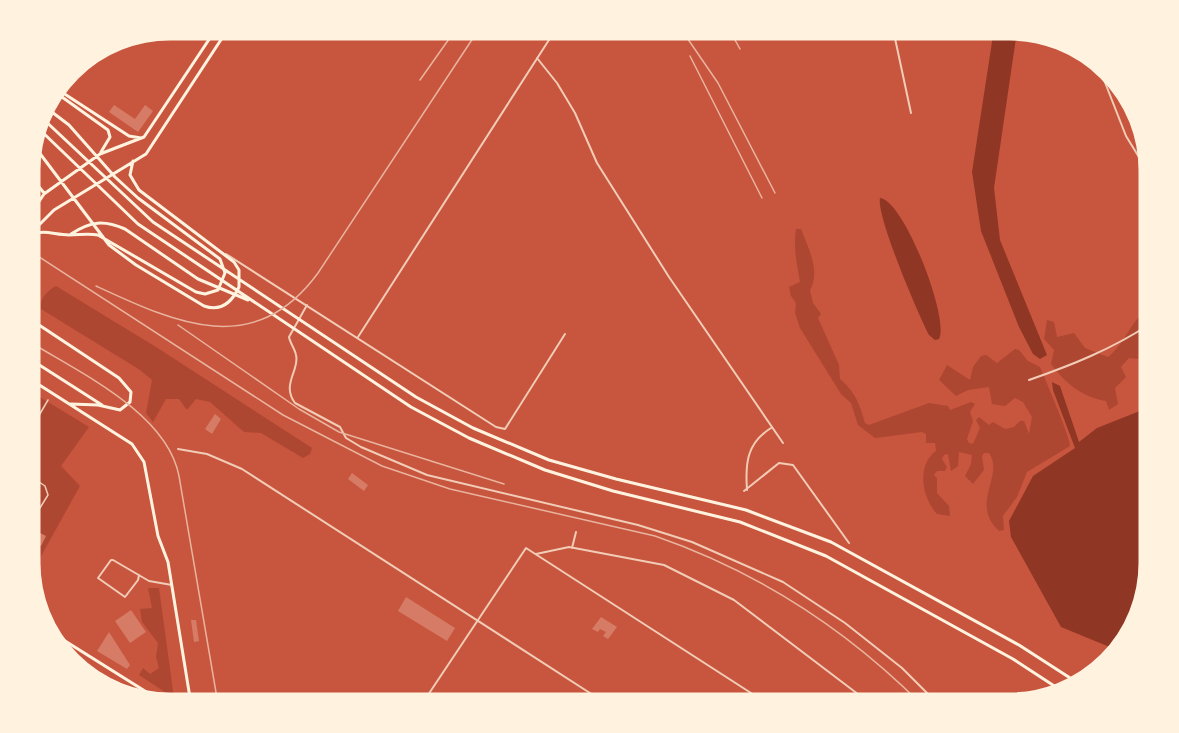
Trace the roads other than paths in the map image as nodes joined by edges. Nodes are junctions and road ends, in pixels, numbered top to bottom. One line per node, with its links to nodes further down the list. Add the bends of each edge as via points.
1 (209, 39): 13 (main road)
2 (221, 39): 17 (main road, via 146,154)
3 (549, 39): 5 (street)
4 (895, 39): 10 (street)
5 (537, 58): 30 (street); 38 (street, via 574,113 615,192)
6 (1104, 79): 16 (street, via 1126,136)
7 (63, 95): 13 (main road, via 129,136)
8 (62, 96): 15 (main road, via 108,130 110,137)
9 (53, 113): 23 (main road, via 138,198 214,253 224,266 225,278 218,290 196,292 98,235)
10 (911, 113)
11 (48, 123): 51 (main road, via 153,222 416,397 473,428 549,460 746,510 831,542 1019,645)
12 (44, 134): 25 (main road, via 131,218)
13 (143, 138): 15 (main road)
14 (40, 153): 24 (main road, via 94,228 124,257 204,306 216,308 231,301 239,287 239,270)
15 (100, 154): 19 (main road)
16 (1140, 159)
17 (133, 161): 21 (main road, via 54,210); 24 (main road, via 130,175 138,189)
18 (39, 188): 19 (main road)
19 (44, 194): 20 (main road)
20 (39, 202)
21 (39, 225)
22 (39, 233): 23 (main road)
23 (68, 235): 25 (main road, via 104,221 125,229 198,279)
24 (226, 254): 26 (street)
25 (255, 303): 52 (main road, via 411,407 469,438 544,470 740,522 826,556)
26 (307, 305): 30 (street); 59 (street, via 289,336 297,356 291,376 291,398 340,427 346,438 427,475 607,516 692,543 783,582 845,623)
27 (39, 327): 36 (main road, via 129,386 131,399 124,409 116,411)
28 (1140, 331): 32 (street, via 1078,363)
29 (566, 334): 30 (street, via 506,429 496,427)
30 (358, 337)
31 (39, 365): 36 (main road)
32 (1029, 380)
33 (39, 385): 35 (main road)
34 (48, 400): 37 (street)
35 (66, 403): 36 (main road); 48 (main road, via 132,444 144,462)
36 (103, 406)
37 (39, 416)
38 (772, 427): 39 (street); 44 (street, via 755,440 747,463 746,491 779,463 792,465)
39 (783, 443)
40 (178, 449): 49 (street, via 207,454 242,470)
41 (39, 482): 42 (street, via 48,495)
42 (39, 510)
43 (576, 532): 45 (street)
44 (849, 543)
45 (573, 548): 46 (street); 58 (street, via 664,565 734,600)
46 (536, 554): 49 (street, via 526,548); 57 (street)
47 (139, 575): 47 (street, via 111,560 98,578 125,597); 48 (street, via 148,581)
48 (172, 585): 54 (main road)
49 (476, 619): 55 (street); 56 (street)
50 (64, 641): 53 (main road)
51 (1070, 678)
52 (1054, 686)
53 (146, 692)
54 (189, 694)
55 (428, 694)
56 (592, 694)
57 (753, 694)
58 (858, 694)
59 (928, 694)

